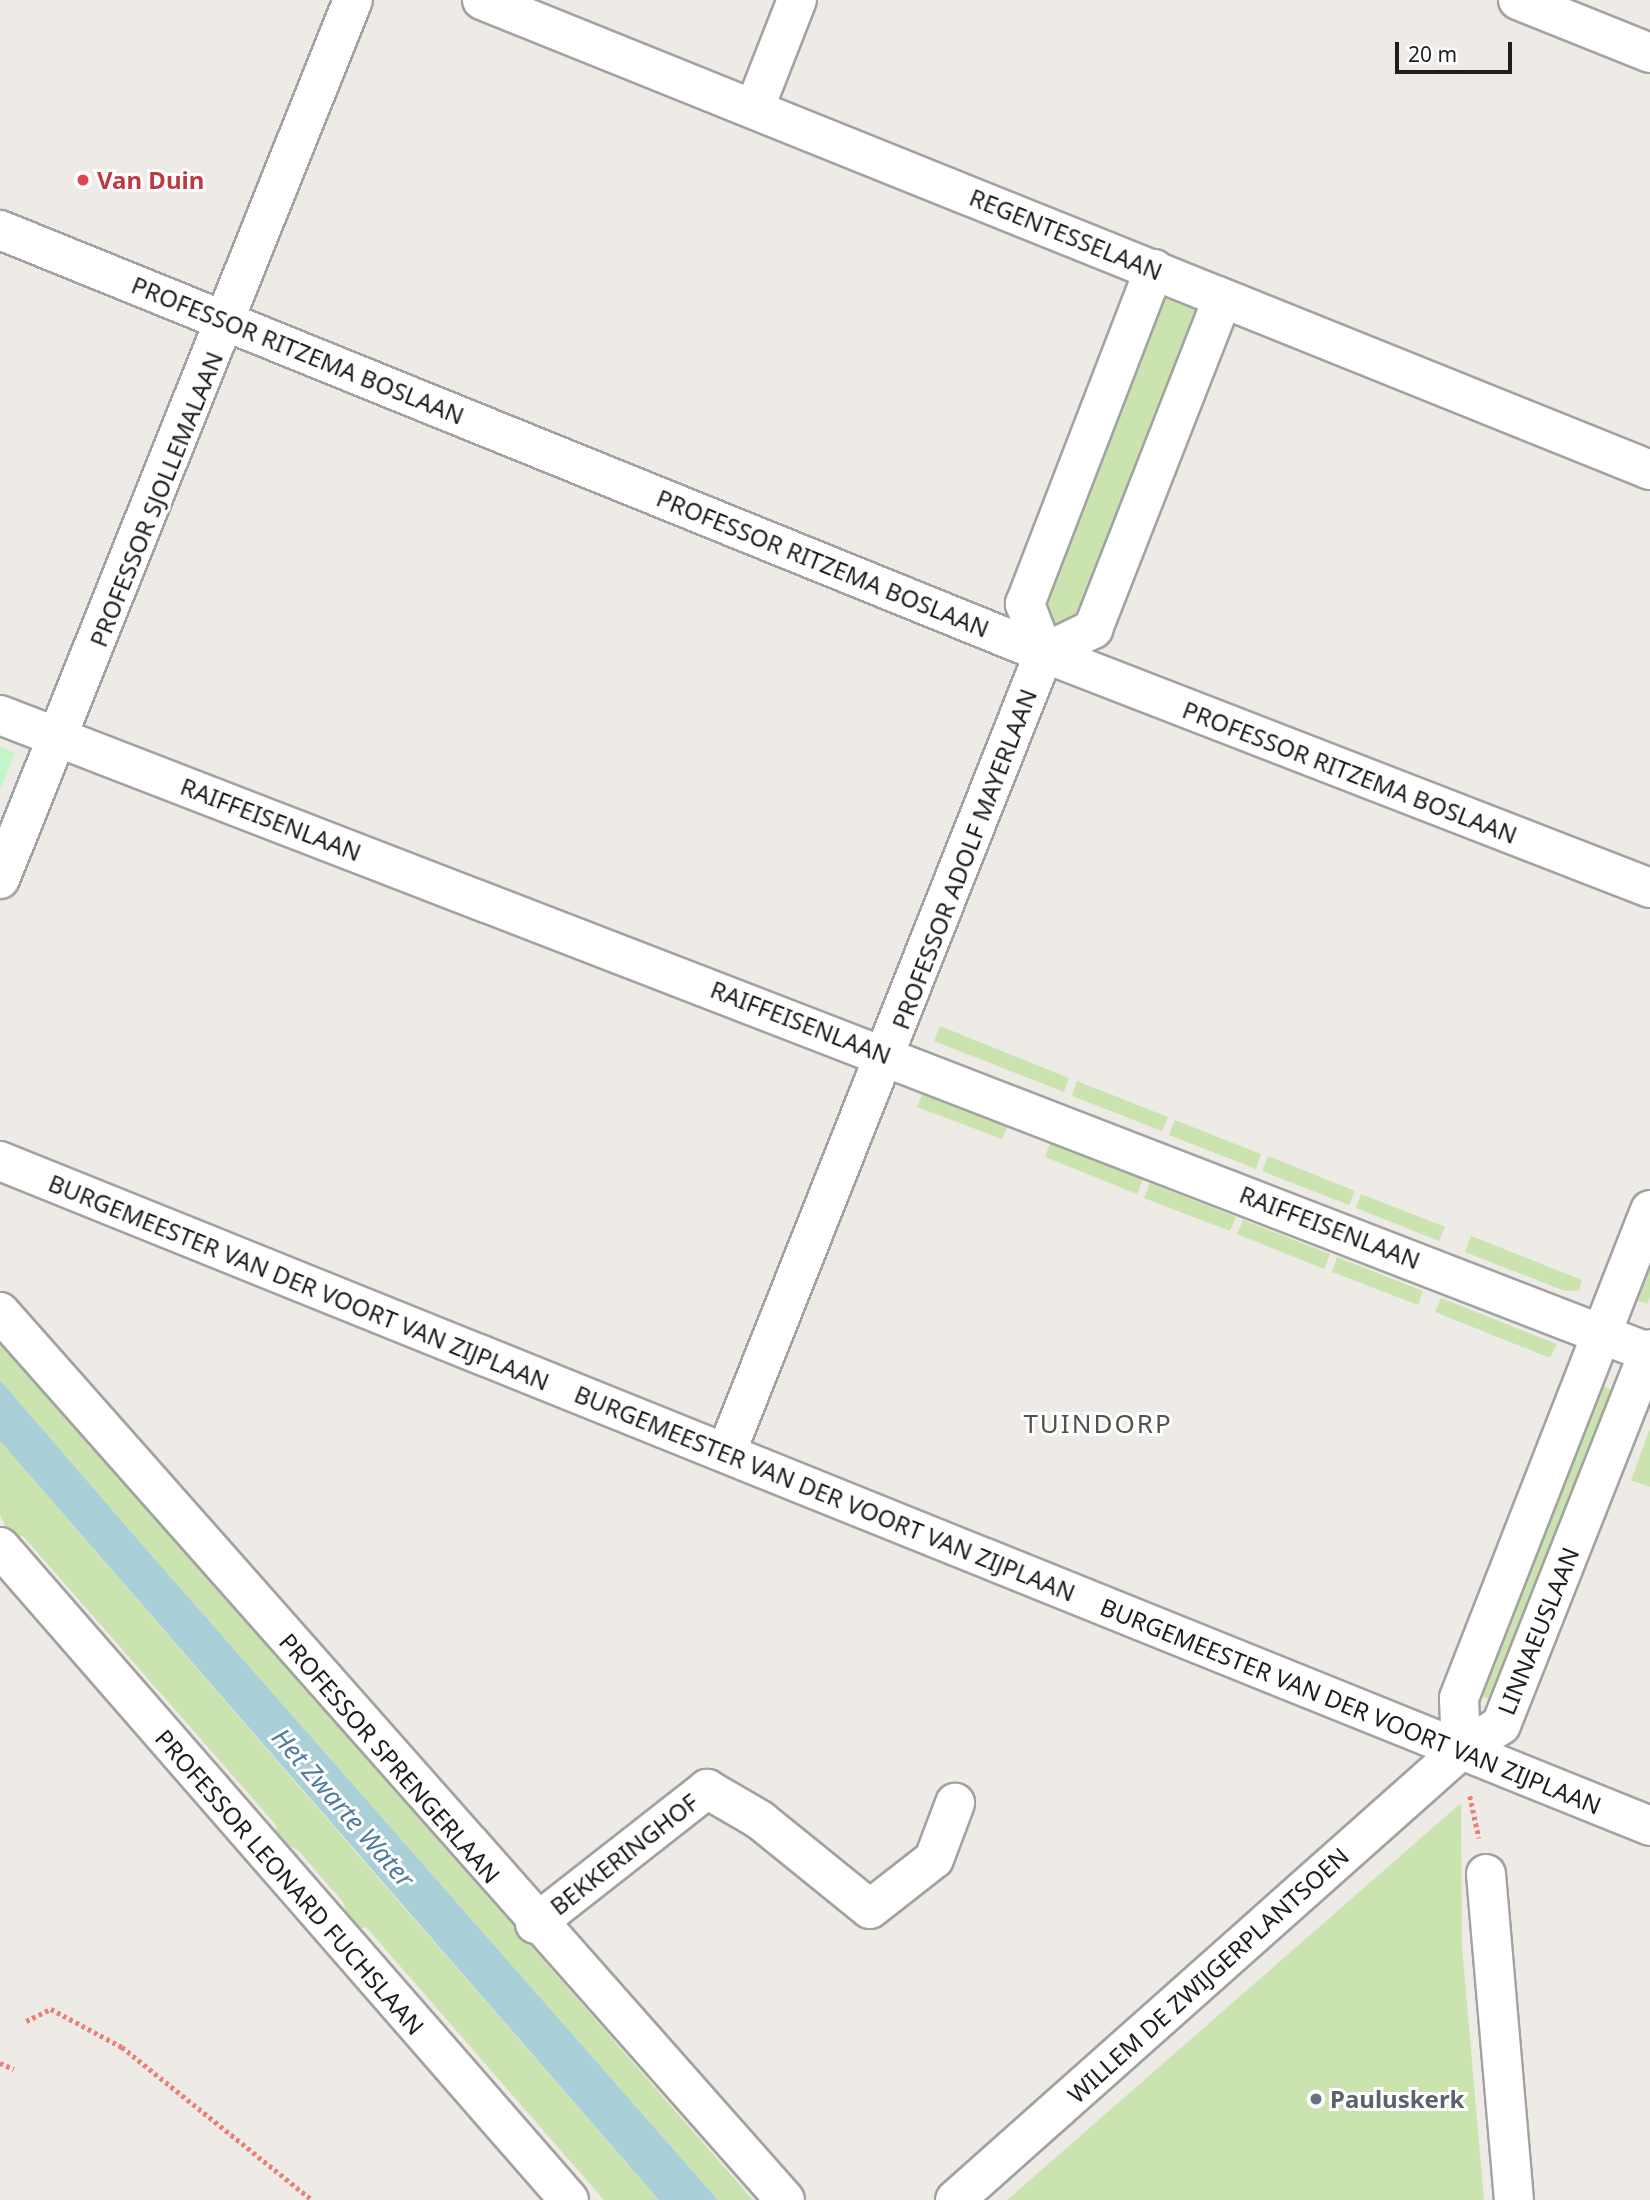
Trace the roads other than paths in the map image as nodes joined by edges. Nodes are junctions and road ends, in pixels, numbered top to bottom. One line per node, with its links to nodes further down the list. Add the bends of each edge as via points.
1 (353, 0): 10 (street, PROFESSOR SJOLLEMALAAN)
2 (482, 0): 6 (street, REGENTESSELAAN)
3 (797, 0): 6 (street)
4 (1518, 0): 5 (street)
5 (1650, 53)
6 (755, 107): 8 (street, REGENTESSELAAN)
7 (0, 230): 10 (street, PROFESSOR RITZEMA BOSLAAN)
8 (1153, 269): 9 (street, REGENTESSELAAN); 12 (street, via 1024,604)
9 (1222, 300): 11 (street, REGENTESSELAAN); 12 (street, via 1093,629)
10 (229, 321): 12 (street, PROFESSOR RITZEMA BOSLAAN); 14 (street, PROFESSOR SJOLLEMALAAN)
11 (1650, 470)
12 (1044, 653): 16 (street, PROFESSOR RITZEMA BOSLAAN); 17 (street, PROFESSOR ADOLF MAYERLAAN)
13 (0, 715): 14 (street, RAIFFEISENLAAN)
14 (59, 738): 15 (street, PROFESSOR SJOLLEMALAAN); 17 (street, RAIFFEISENLAAN)
15 (0, 879)
16 (1650, 888)
17 (888, 1055): 21 (street, RAIFFEISENLAAN); 23 (street, PROFESSOR ADOLF MAYERLAAN)
18 (0, 1161): 23 (street, BURGEMEESTER VAN DER VOORT VAN ZIJPLAAN)
19 (1650, 1210): 21 (street, LINNAEUSLAAN)
20 (0, 1312): 29 (street, PROFESSOR SPRENGERLAAN)
21 (1601, 1332): 22 (street, LINNAEUSLAAN); 25 (street, LINNAEUSLAAN, via 1459,1699)
22 (1650, 1351): 25 (street, LINNAEUSLAAN, via 1501,1725)
23 (726, 1453): 25 (street, BURGEMEESTER VAN DER VOORT VAN ZIJPLAAN)
24 (4, 1555): 30 (street, PROFESSOR LEONARD FUCHSLAAN)
25 (1461, 1750): 27 (street, BURGEMEESTER VAN DER VOORT VAN ZIJPLAAN); 32 (street, WILLEM DE ZWIJGERPLANTSOEN)
26 (955, 1803): 29 (street, BEKKERINGHOF, via 934,1859 870,1909 760,1820 707,1789)
27 (1650, 1826)
28 (1486, 1874): 33 (street)
29 (535, 1924): 31 (street, PROFESSOR SPRENGERLAAN)
30 (569, 2200)
31 (785, 2200)
32 (955, 2200)
33 (1514, 2200)

